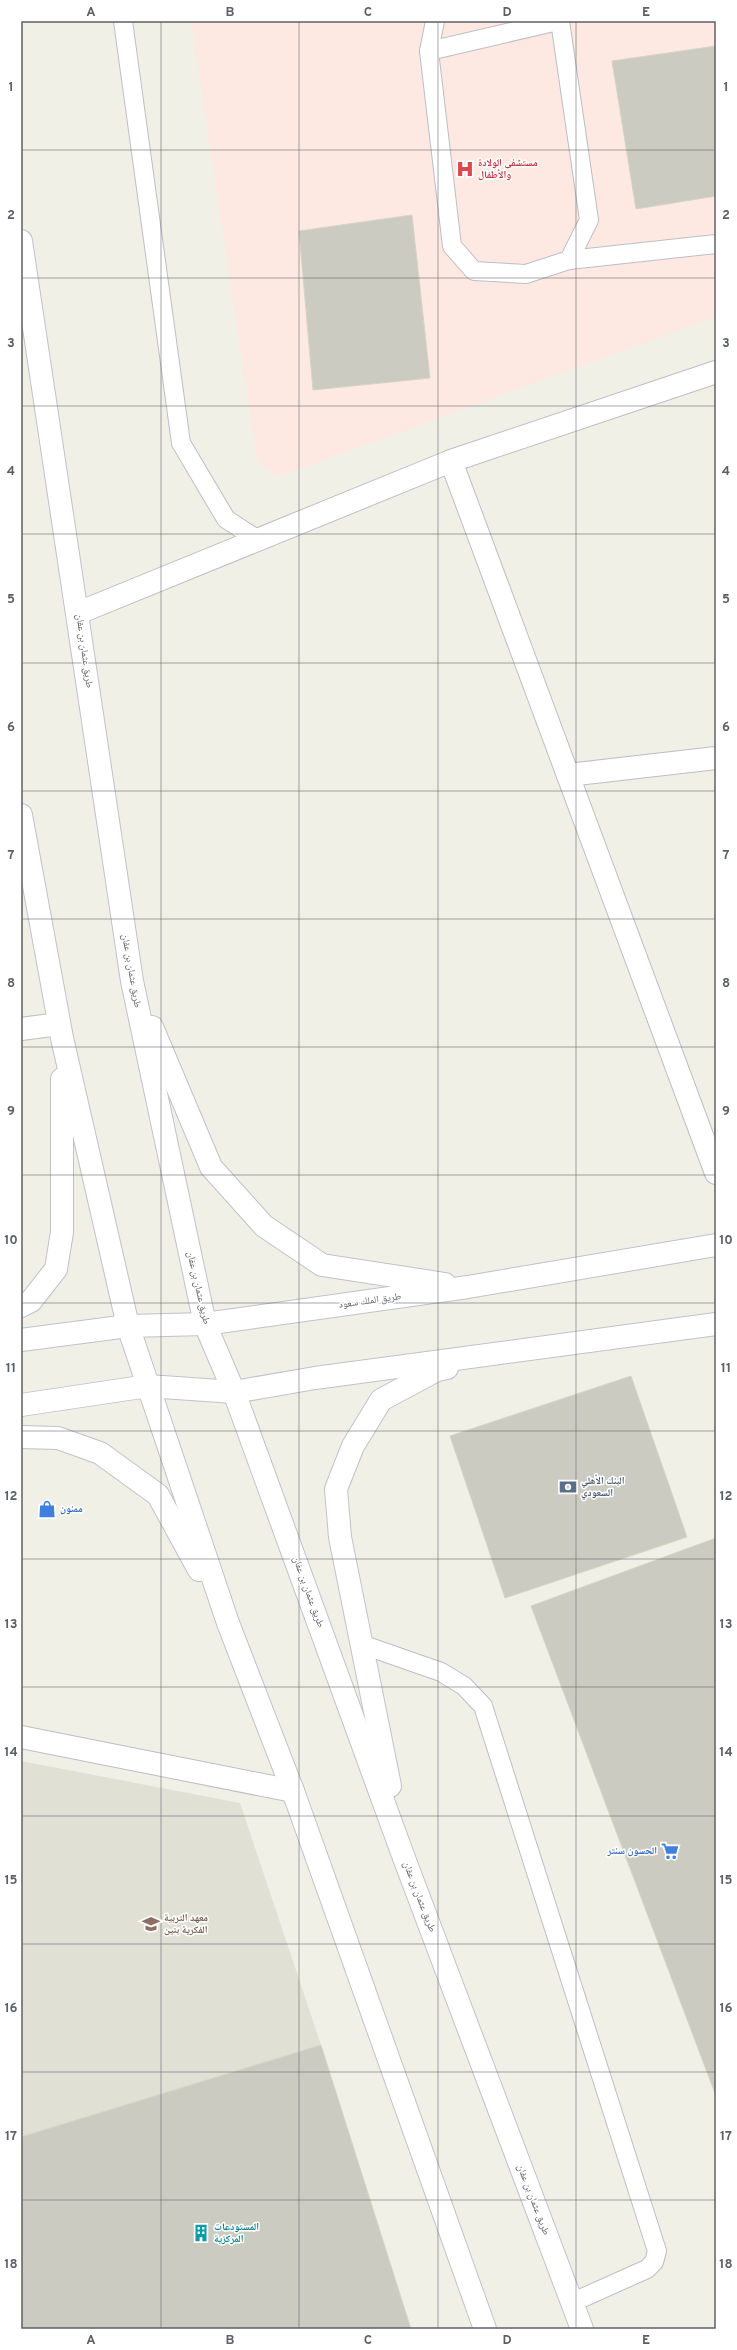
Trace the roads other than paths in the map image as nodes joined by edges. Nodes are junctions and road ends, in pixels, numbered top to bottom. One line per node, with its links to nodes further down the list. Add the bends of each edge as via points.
1 (123, 21): 10 (lane, via 181,443 226,519)
2 (435, 21): 4 (lane)
3 (559, 21): 4 (lane); 7 (lane, via 589,220)
4 (429, 51): 7 (lane, via 452,246 474,271 526,274)
5 (21, 241): 11 (main road, طريق عثمان بن عفان)
6 (716, 244): 7 (lane)
7 (569, 260)
8 (716, 372): 9 (main road)
9 (451, 462): 10 (main road); 13 (main road)
10 (258, 540): 11 (main road)
11 (78, 612): 15 (main road, طريق عثمان بن عفان)
12 (716, 758): 13 (main road)
13 (568, 775): 18 (main road)
14 (21, 815): 17 (main road)
15 (132, 981): 20 (main road, via 211,1167 264,1226 322,1265); 22 (main road, طريق عثمان بن عفان)
16 (21, 1029): 17 (main road)
17 (60, 1031): 21 (main road, via 62,1232 56,1269 31,1301); 24 (main road)
18 (716, 1173)
19 (716, 1245): 20 (main road, طريق الملك سعود)
20 (468, 1287): 22 (main road, طريق الملك سعود)
21 (21, 1306)
22 (205, 1324): 24 (main road, طريق الملك سعود); 28 (main road, طريق عثمان بن عفان)
23 (716, 1324): 26 (main road)
24 (128, 1326): 25 (main road, طريق الملك سعود); 27 (main road)
25 (21, 1340)
26 (528, 1350): 28 (main road, via 315,1378); 32 (main road, via 437,1370 381,1400 353,1446 336,1489 340,1537)
27 (148, 1386): 28 (main road); 29 (main road); 31 (main road)
28 (234, 1392): 35 (main road, طريق عثمان بن عفان)
29 (21, 1405)
30 (21, 1437): 31 (main road, via 58,1438 100,1453 158,1495)
31 (228, 1622): 34 (main road)
32 (361, 1644): 35 (main road); 36 (lane, via 441,1672 464,1686 483,1706 657,2251 654,2262 647,2269)
33 (21, 1738): 34 (main road)
34 (292, 1790): 37 (main road)
35 (404, 1858): 36 (main road, طريق عثمان بن عفان)
36 (571, 2303): 38 (main road, طريق عثمان بن عفان)
37 (485, 2329)
38 (582, 2329)

